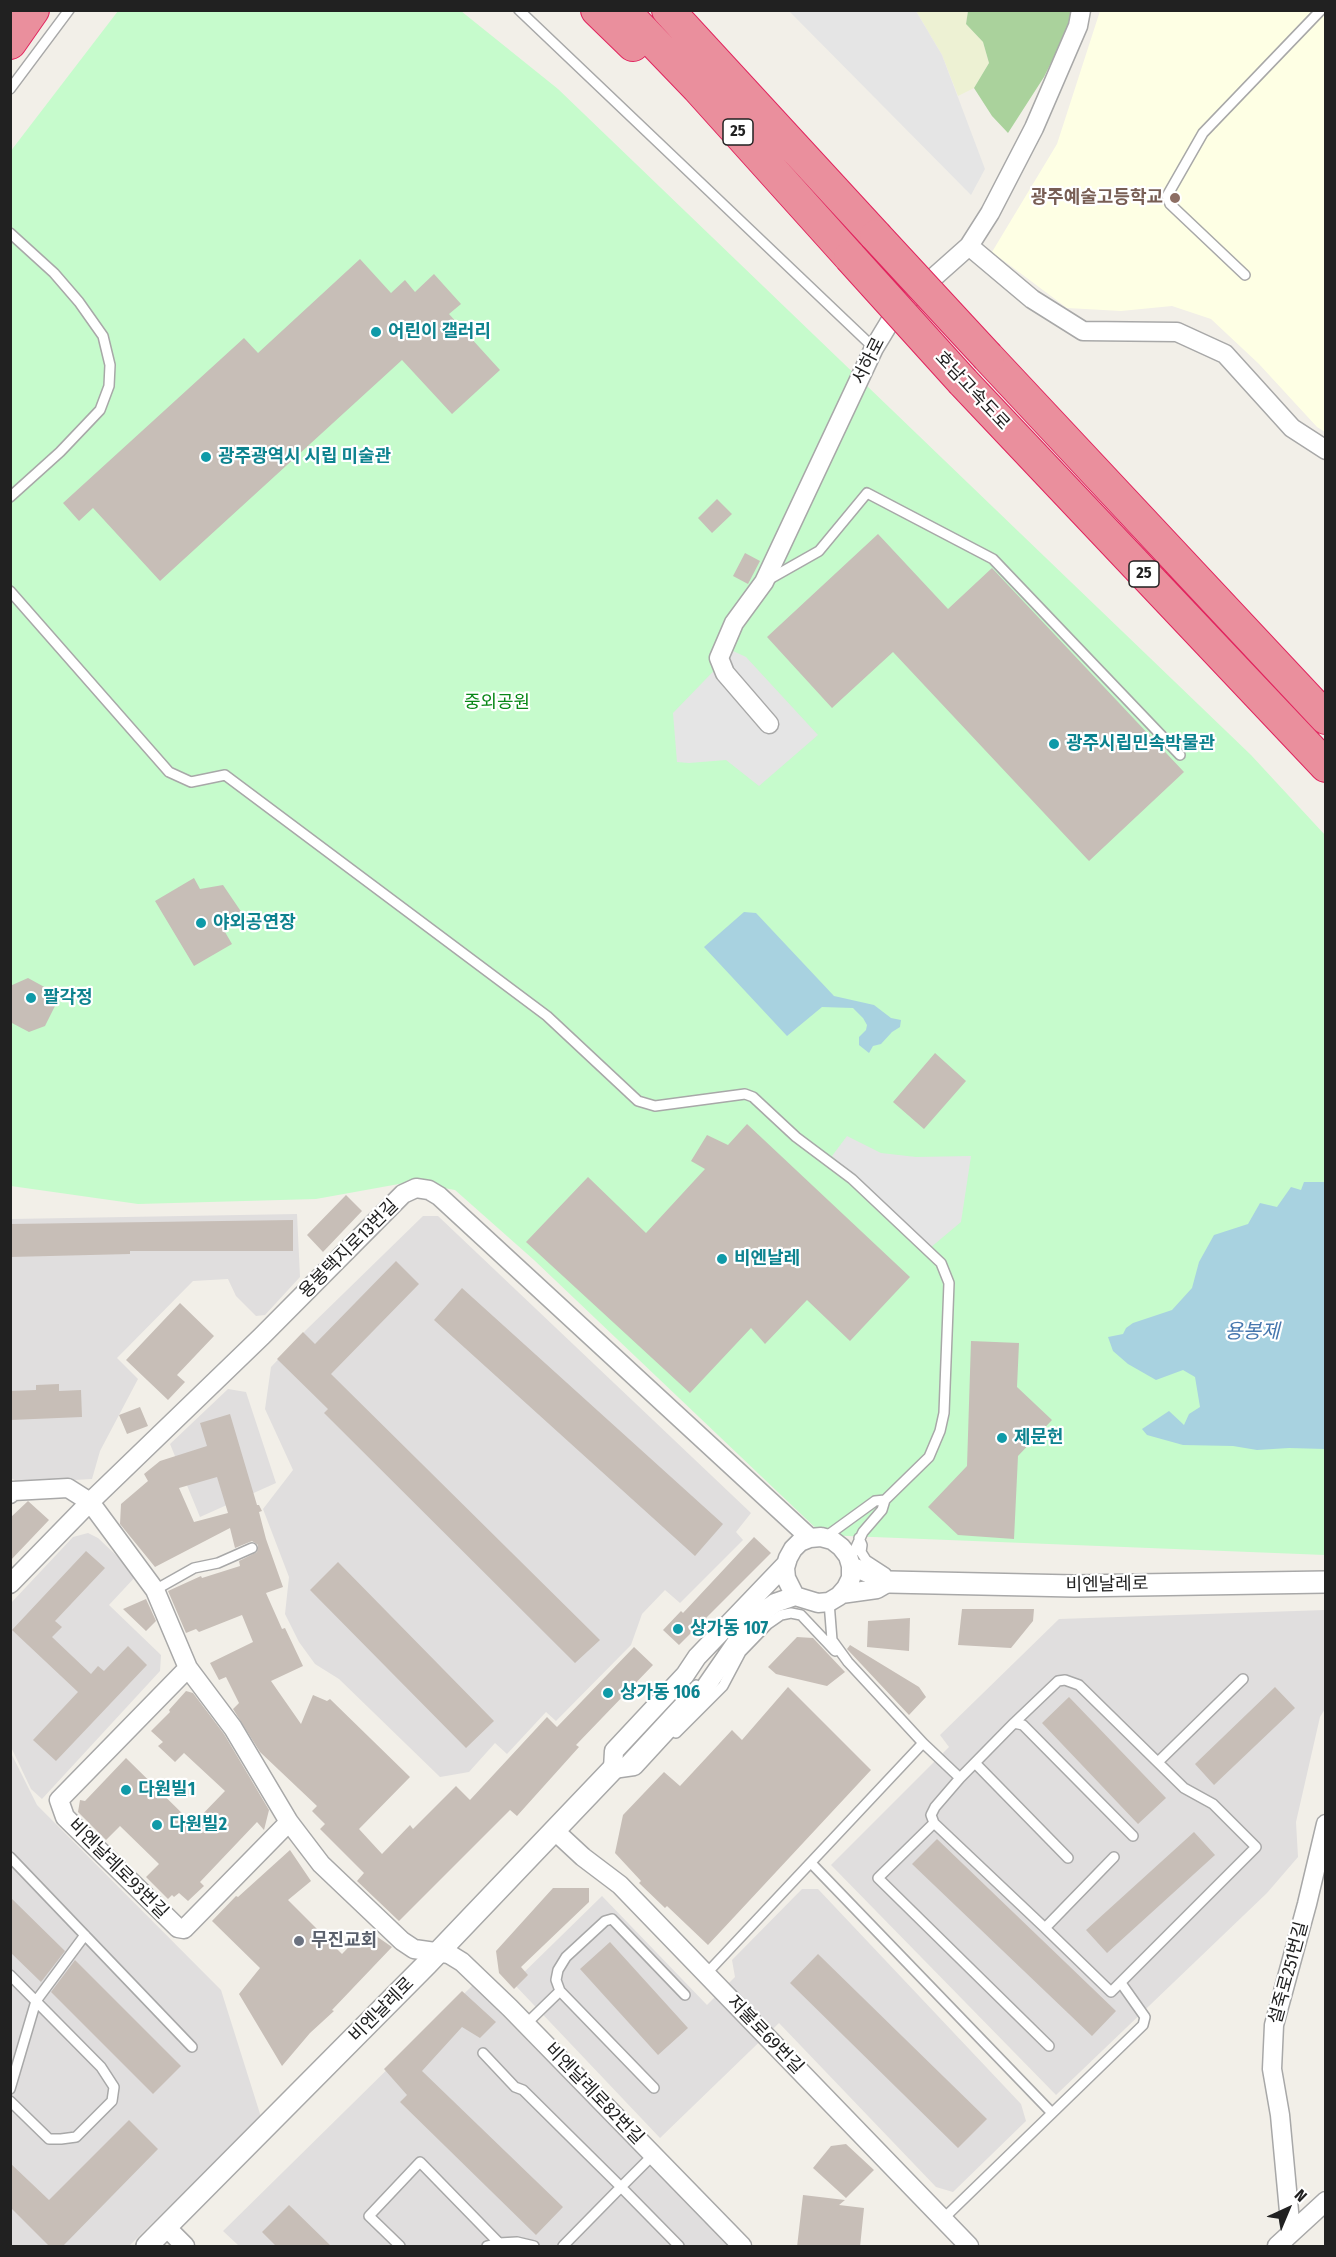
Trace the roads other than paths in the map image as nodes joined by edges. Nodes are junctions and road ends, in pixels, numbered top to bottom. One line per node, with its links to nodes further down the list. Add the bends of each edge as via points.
1 (33, 10): 9 (highway)
2 (69, 10): 11 (lane)
3 (519, 10): 15 (lane)
4 (597, 10): 10 (highway, via 637,49)
5 (623, 10): 10 (highway, 호남고속도로 / 25)
6 (668, 10): 20 (highway, 호남고속도로 / 25, bridge)
7 (1081, 10): 13 (street, 서하로, via 1078,26 1034,128)
8 (1321, 10): 14 (lane, via 1203,133 1167,196 1170,204)
9 (10, 43)
10 (698, 88): 23 (highway, 호남고속도로 / 25, bridge, via 963,382)
11 (10, 89)
12 (10, 233): 17 (lane, via 79,302 103,336 110,365 109,386 100,411)
13 (969, 246): 15 (street, 서하로, via 897,310); 16 (street, via 1032,299 1083,331 1177,332 1225,354 1292,428)
14 (1245, 275)
15 (874, 348): 18 (street, 서하로)
16 (1326, 450)
17 (10, 497)
18 (764, 582): 21 (street, 서하로, via 734,623 719,658 725,674); 22 (lane, via 819,551 867,492 993,559)
19 (10, 591): 25 (lane, via 169,772 191,782 225,775 547,1016 638,1101 655,1106 745,1094 753,1097 796,1137 852,1179 940,1263 949,1283 940,1431 925,1462)
20 (1326, 718)
21 (769, 724)
22 (1180, 755)
23 (1326, 766)
24 (11, 1491): 26 (street, via 68,1488)
25 (885, 1500): 27 (lane, via 875,1501); 28 (lane, via 882,1510)
26 (90, 1502): 27 (street, 용봉택지로13번길, via 403,1194 416,1188 439,1196); 34 (street, 용봉택지로13번길); 35 (street)
27 (817, 1538): 30 (street, via 800,1542); 31 (street, via 841,1547)
28 (859, 1538): 31 (lane); 32 (lane, via 866,1560 885,1572)
29 (252, 1548): 35 (lane, via 218,1563 188,1570)
30 (786, 1564): 36 (street, via 786,1578); 47 (street, 비엔날레로, via 614,1751)
31 (850, 1564): 32 (street); 37 (street, via 851,1578)
32 (889, 1582): 33 (street, 비엔날레로, via 1074,1586); 37 (street, via 877,1589)
33 (1326, 1582)
34 (10, 1584)
35 (155, 1590): 40 (street)
36 (795, 1596): 37 (street, via 818,1603); 38 (lane); 47 (street, 비엔날레로, via 775,1603 759,1615 702,1692)
37 (835, 1598): 39 (lane, via 832,1640)
38 (814, 1629): 39 (lane); 47 (lane, via 801,1615 791,1613 773,1620 741,1652 723,1686 646,1763)
39 (848, 1662): 44 (lane)
40 (188, 1668): 49 (street, via 233,1728); 49 (street, 비엔날레로93번길, via 59,1800 65,1817 178,1928 184,1929)
41 (1243, 1679): 45 (lane)
42 (696, 1685): 47 (lane)
43 (1014, 1723): 45 (lane, via 1058,1681 1065,1680 1079,1685); 46 (lane); 53 (lane, via 1023,1725)
44 (922, 1743): 48 (lane); 57 (lane)
45 (1158, 1762): 64 (lane, via 1184,1788 1213,1804 1256,1847)
46 (975, 1763): 48 (lane); 56 (lane)
47 (622, 1768): 52 (street, 비엔날레로)
48 (960, 1778): 50 (lane, via 935,1807 931,1815)
49 (289, 1822): 61 (street, via 321,1864 402,1941 414,1949)
50 (934, 1823): 59 (lane); 69 (lane, via 878,1878)
51 (1326, 1824): 58 (street, 설죽로251번길)
52 (555, 1831): 61 (street, 비엔날레로); 62 (street, 저불로69번길, via 620,1885)
53 (1132, 1836)
54 (10, 1857): 60 (lane)
55 (1114, 1857): 59 (lane)
56 (1068, 1858)
57 (811, 1863): 62 (lane); 75 (lane)
58 (1320, 1879): 81 (street, 설죽로251번길, via 1274,2025 1272,2069)
59 (1045, 1928): 64 (lane, via 1111,1992)
60 (85, 1935): 67 (lane); 70 (lane)
61 (438, 1953): 68 (street, 비엔날레로82번길, via 462,1962); 80 (street, 비엔날레로)
62 (706, 1974): 79 (street, 저불로69번길)
63 (10, 1975): 67 (lane)
64 (1121, 1983): 75 (lane, via 1145,2017 1143,2025)
65 (560, 1991): 66 (lane, via 556,1980 566,1957 612,1919); 68 (lane); 72 (lane)
66 (685, 1995)
67 (36, 2001): 73 (lane); 74 (lane, via 101,2067 114,2087 112,2101 76,2137 61,2139 49,2139)
68 (526, 2024): 76 (street, 비엔날레로82번길)
69 (1049, 2046)
70 (192, 2047)
71 (483, 2054): 77 (lane)
72 (654, 2088)
73 (10, 2089)
74 (10, 2101)
75 (1052, 2113): 79 (lane)
76 (653, 2155): 77 (lane); 90 (street, 비엔날레로82번길)
77 (621, 2187): 88 (lane); 89 (lane)
78 (1326, 2201): 81 (street)
79 (943, 2219): 91 (street, 저불로69번길)
80 (166, 2228): 83 (street, 비엔날레로); 84 (street)
81 (1291, 2233): 92 (street)
82 (498, 2243): 85 (lane, via 420,2162 369,2216); 86 (lane); 87 (lane, via 518,2242)
83 (147, 2247)
84 (185, 2247)
85 (400, 2247)
86 (487, 2247)
87 (534, 2247)
88 (563, 2247)
89 (679, 2247)
90 (742, 2247)
91 (969, 2247)
92 (1277, 2247)

